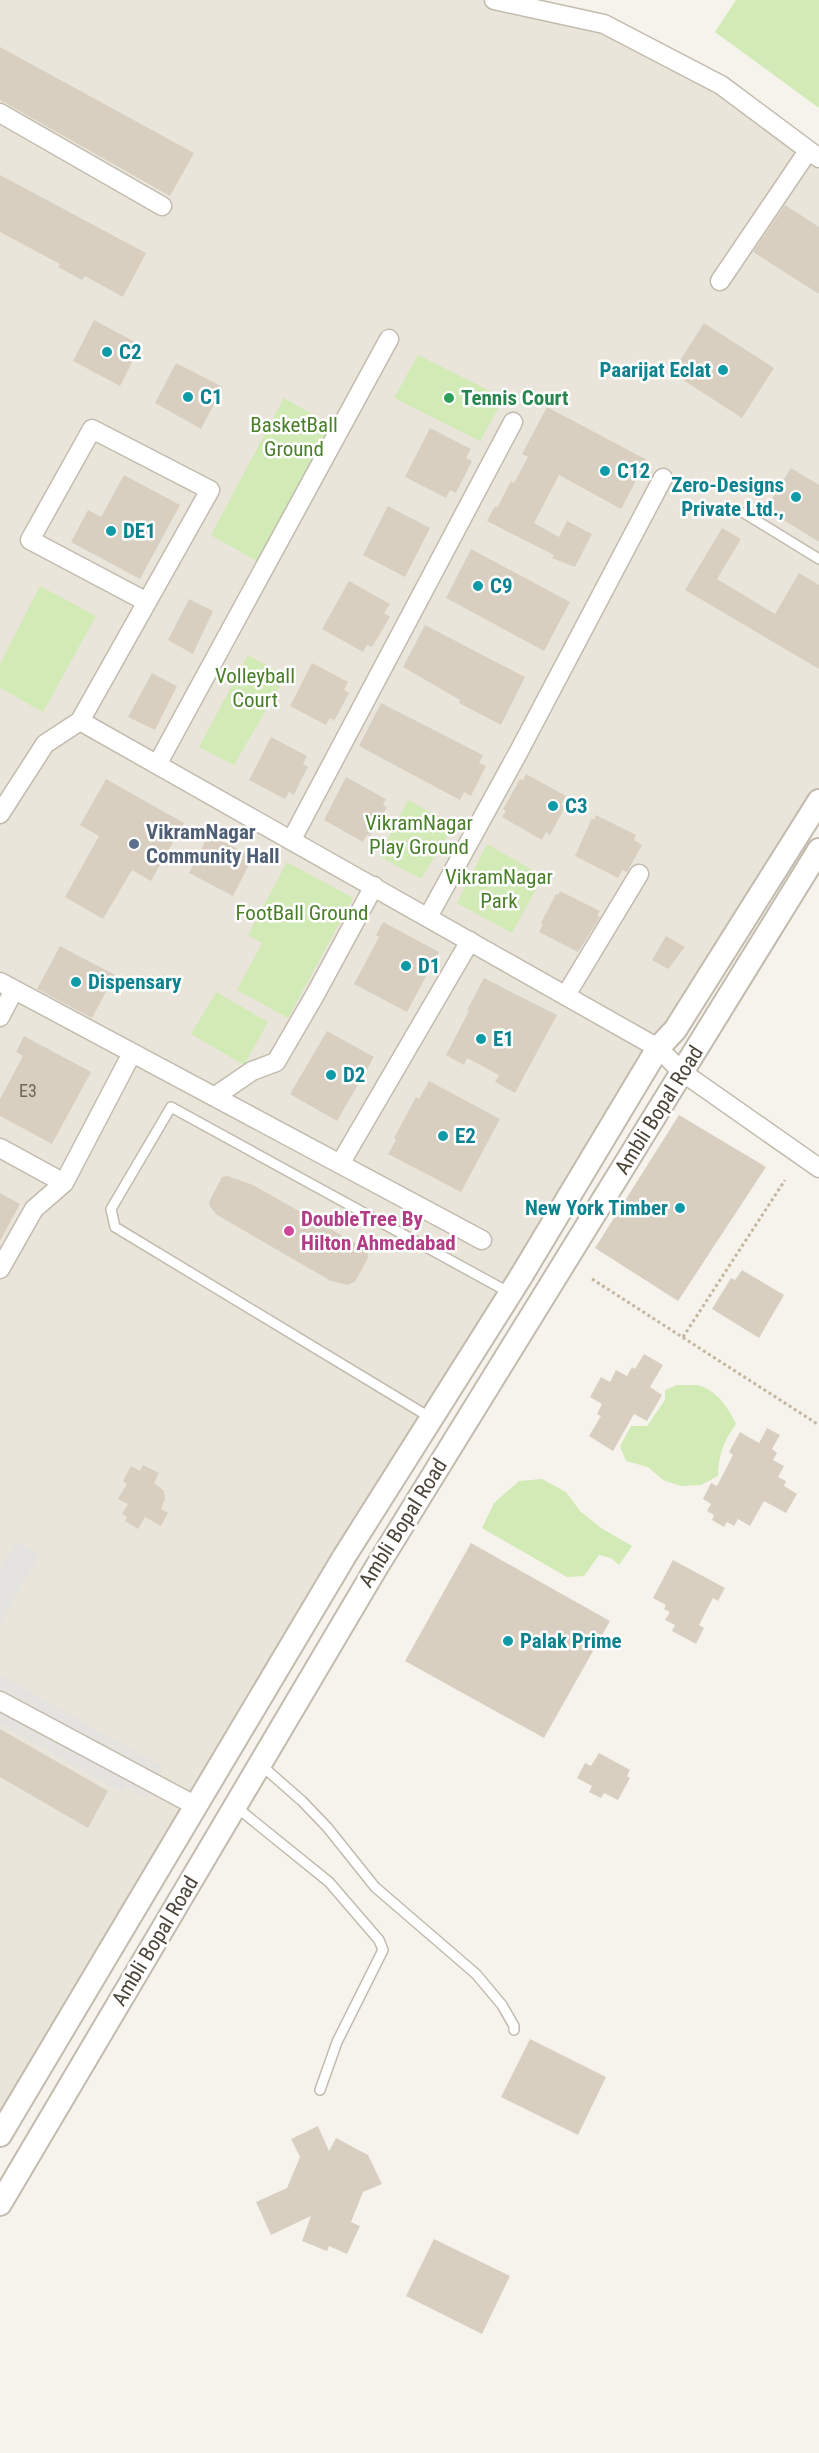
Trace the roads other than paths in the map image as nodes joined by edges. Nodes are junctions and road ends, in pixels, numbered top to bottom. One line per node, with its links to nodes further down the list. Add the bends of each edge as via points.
1 (494, 0): 3 (street, via 603,24 721,85)
2 (0, 113): 4 (street)
3 (814, 154): 5 (street)
4 (162, 206)
5 (720, 281)
6 (389, 339): 13 (street)
7 (513, 423): 16 (street)
8 (663, 478): 20 (street)
9 (744, 513): 10 (lane)
10 (819, 559)
11 (147, 602): 11 (street, via 210,490 92,429 30,540); 12 (street)
12 (80, 721): 13 (street); 15 (street, via 45,744)
13 (158, 763): 16 (street)
14 (819, 801): 25 (street, Ambli Bopal Road, via 675,1030)
15 (0, 814)
16 (292, 840): 19 (street)
17 (819, 850): 27 (street, Ambli Bopal Road)
18 (639, 874): 23 (street)
19 (374, 886): 20 (street); 28 (street, via 276,1062 252,1071)
20 (428, 917): 21 (street)
21 (470, 941): 23 (street); 30 (street)
22 (7, 986): 24 (street); 26 (street)
23 (566, 995): 25 (street)
24 (0, 1017)
25 (658, 1048): 27 (street); 35 (street, Ambli Bopal Road)
26 (132, 1053): 28 (street); 32 (street)
27 (682, 1072): 31 (street); 38 (street, Ambli Bopal Road, via 382,1557)
28 (214, 1097): 30 (street)
29 (0, 1148): 32 (street)
30 (340, 1164): 33 (street)
31 (819, 1168)
32 (63, 1183): 34 (street, via 34,1209)
33 (482, 1240)
34 (0, 1269)
35 (510, 1293): 36 (street, Ambli Bopal Road); 36 (lane, via 171,1107 111,1209 115,1227)
36 (432, 1418): 39 (street, Ambli Bopal Road)
37 (0, 1701): 39 (street)
38 (259, 1764): 40 (street, Ambli Bopal Road); 41 (lane, via 327,1827 375,1887 476,1974 502,2006)
39 (196, 1806): 43 (street, Ambli Bopal Road)
40 (235, 1806): 42 (lane, via 329,1882 383,1950 337,2042); 44 (street, Ambli Bopal Road)
41 (514, 2030)
42 (320, 2090)
43 (2, 2126): 44 (street)
44 (37, 2142): 45 (street, Ambli Bopal Road)
45 (0, 2204)

